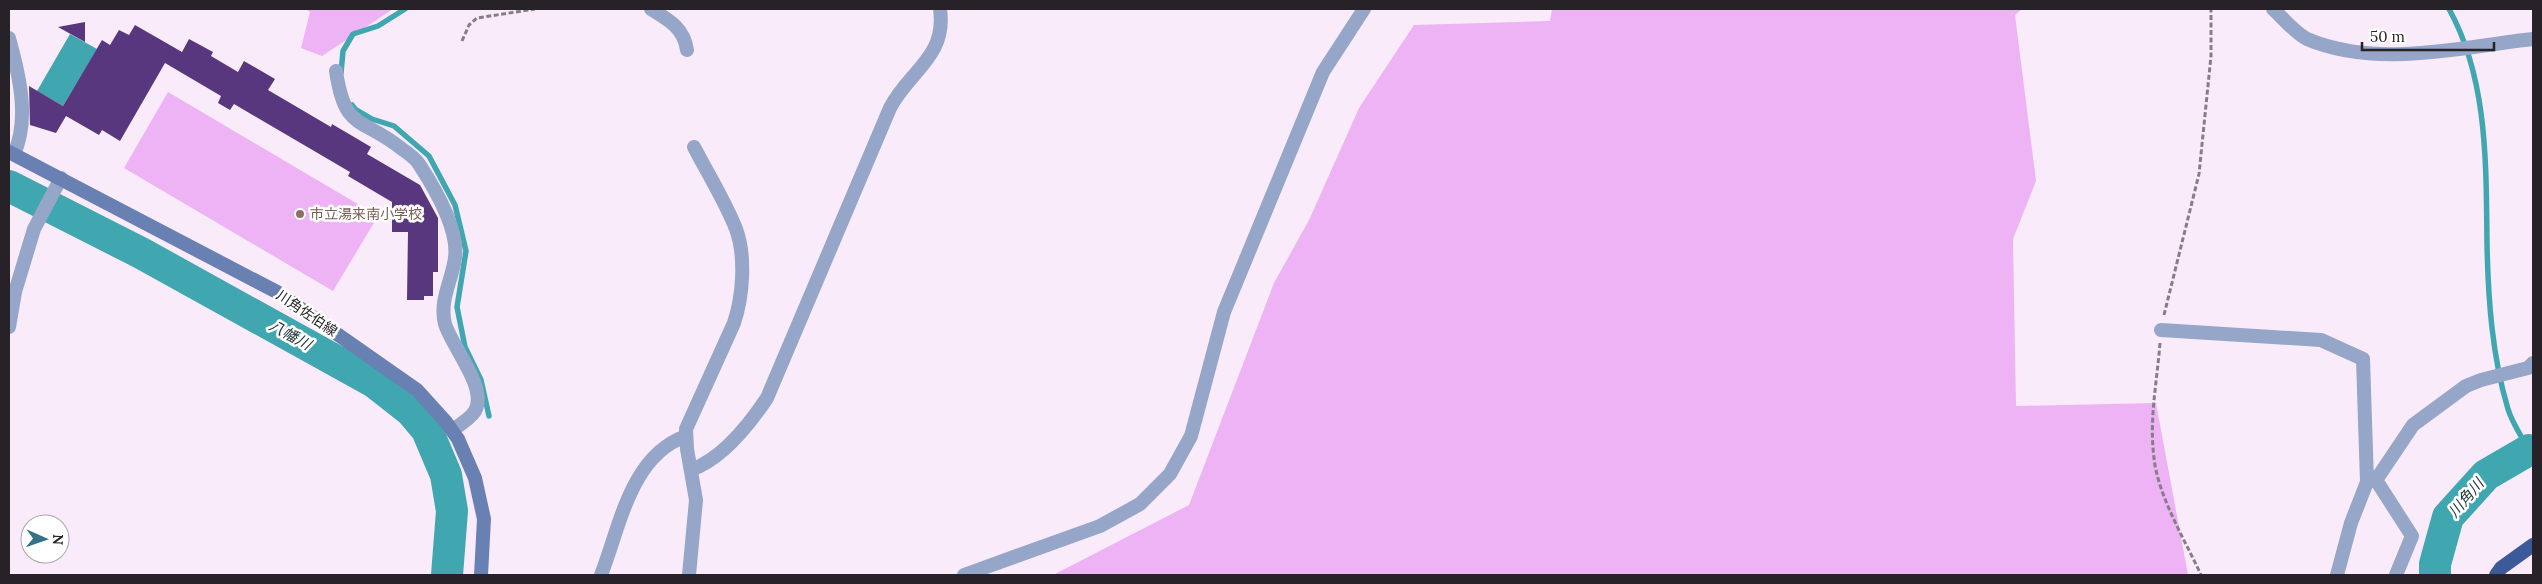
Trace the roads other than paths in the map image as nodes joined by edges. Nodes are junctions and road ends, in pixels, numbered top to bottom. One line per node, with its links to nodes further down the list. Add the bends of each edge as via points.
1 (651, 9): 7 (street, via 680,29)
2 (940, 9): 17 (street, via 937,44 890,108 767,398 721,452)
3 (1364, 9): 23 (street, via 1323,72 1224,312 1191,436 1170,474 1140,504 1100,526)
4 (2273, 9): 6 (street, via 2306,38 2358,54 2400,54)
5 (9, 38): 10 (street, via 18,71 22,121 21,139)
6 (2533, 39)
7 (687, 50)
8 (336, 71): 15 (street, via 343,104 349,114 418,161 437,193 452,231 455,257 443,313 478,394 474,411)
9 (694, 147): 16 (street, via 736,230 743,287 734,323 689,420)
10 (11, 153): 11 (main road, 川角佐伯線)
11 (58, 183): 12 (street, via 34,228 15,292); 15 (main road, 川角佐伯線, via 291,301 417,390)
12 (9, 327)
13 (2161, 330): 18 (street, via 2321,340 2363,359)
14 (2533, 363): 18 (street, via 2528,368 2466,386 2413,425)
15 (452, 430): 20 (main road, 川角佐伯線, via 467,458 480,498 484,540)
16 (686, 436): 17 (street); 21 (street, via 652,459 638,476)
17 (691, 470): 22 (street, via 696,500)
18 (2371, 481): 24 (street, via 2351,523); 25 (street, via 2412,536)
19 (2533, 545): 26 (highway)
20 (481, 575)
21 (601, 575)
22 (688, 575)
23 (964, 575)
24 (2338, 575)
25 (2396, 575)
26 (2496, 575)

